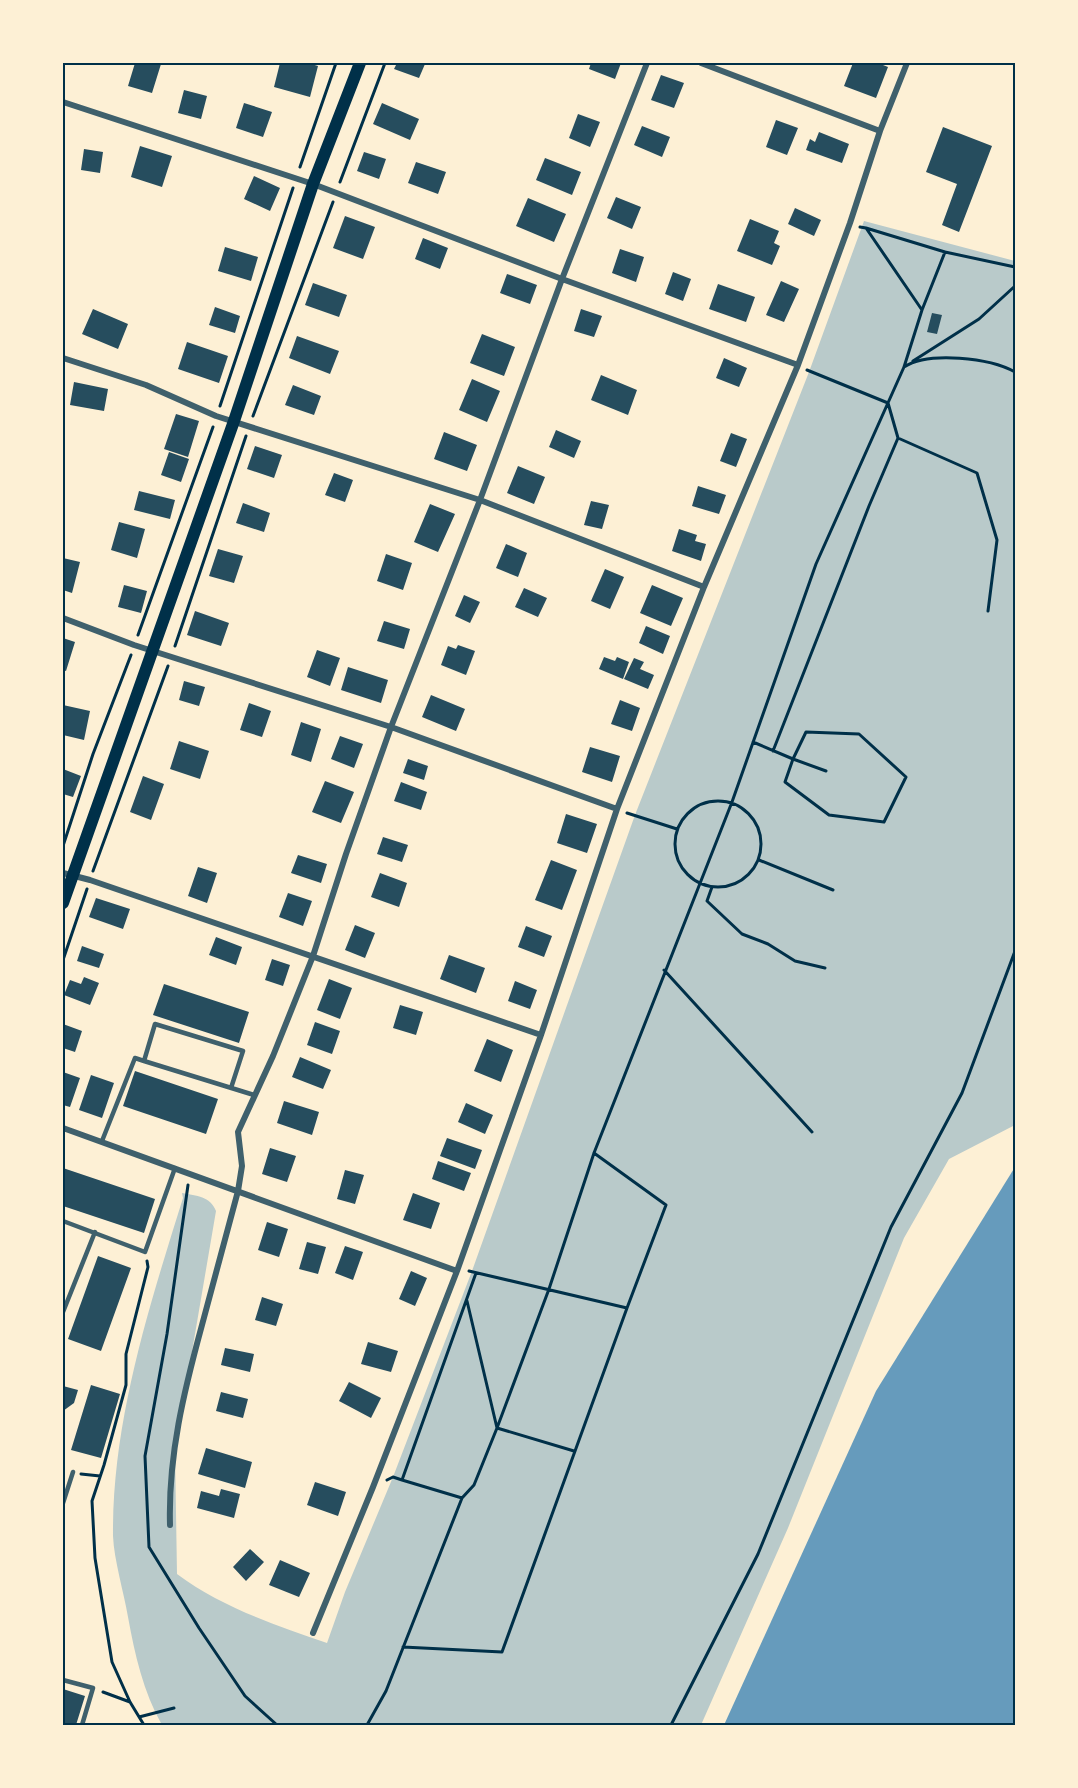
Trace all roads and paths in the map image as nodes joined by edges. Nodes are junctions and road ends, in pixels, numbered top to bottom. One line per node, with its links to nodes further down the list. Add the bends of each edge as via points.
1 (336, 63): 9 (path)
2 (360, 63): 10 (main road)
3 (385, 63): 11 (path)
4 (647, 63): 16 (street)
5 (701, 63): 8 (street)
6 (907, 63): 8 (street)
7 (63, 102): 9 (street)
8 (880, 131): 12 (street)
9 (295, 180): 10 (street); 25 (path)
10 (314, 184): 11 (street); 26 (main road)
11 (336, 193): 16 (street); 27 (path)
12 (850, 223): 13 (path); 21 (street)
13 (866, 228): 14 (path); 18 (path)
14 (945, 252): 15 (path); 18 (path)
15 (1015, 267)
16 (562, 279): 21 (street); 29 (street)
17 (1015, 286): 20 (path, via 980,319)
18 (922, 310): 22 (path)
19 (63, 358): 25 (street, via 146,386)
20 (913, 361): 22 (path); 23 (path, via 960,358)
21 (798, 365): 24 (path); 30 (street)
22 (904, 367): 24 (path)
23 (1015, 372)
24 (888, 404): 28 (path); 37 (path, via 816,564)
25 (216, 416): 26 (street); 33 (path)
26 (234, 421): 27 (street); 34 (main road)
27 (250, 425): 29 (street); 35 (path)
28 (898, 438): 31 (path, via 976,473 997,540); 38 (path)
29 (480, 500): 30 (street); 36 (street)
30 (704, 587): 42 (street)
31 (988, 611)
32 (63, 618): 33 (street)
33 (134, 645): 34 (street); 44 (path)
34 (152, 650): 35 (street); 46 (main road)
35 (171, 657): 36 (street); 47 (path)
36 (391, 727): 42 (street); 53 (street)
37 (753, 742): 38 (path); 41 (path)
38 (773, 751): 39 (path)
39 (793, 759): 39 (path, via 785,782 829,814 884,822 906,777 859,734 806,732); 40 (path)
40 (826, 771)
41 (732, 802): 43 (path, via 706,802 693,808); 45 (path, via 754,819 761,839); 48 (path)
42 (617, 809): 43 (path); 57 (street)
43 (677, 829): 48 (path, via 676,855 686,872)
44 (63, 846)
45 (759, 860): 49 (path, via 740,881 727,887); 50 (path)
46 (68, 874): 47 (street); 51 (main road)
47 (90, 880): 53 (street); 54 (path)
48 (701, 884): 49 (path); 56 (path)
49 (712, 887): 55 (path, via 707,901 742,934 795,961)
50 (833, 891)
51 (63, 903)
52 (1015, 951): 94 (path, via 962,1093 891,1227 758,1554)
53 (313, 956): 57 (street); 60 (street)
54 (63, 960)
55 (825, 968)
56 (664, 970): 62 (path); 64 (path)
57 (541, 1035): 70 (street)
58 (144, 1061): 59 (lane); 59 (lane, via 155,1024 243,1051); 63 (lane, via 135,1058)
59 (231, 1088): 60 (lane)
60 (254, 1095): 66 (street, via 238,1132 242,1166)
61 (63, 1128): 63 (street)
62 (812, 1132)
63 (102, 1142): 65 (street)
64 (594, 1153): 72 (path); 74 (path, via 666,1205)
65 (175, 1168): 66 (street); 69 (lane)
66 (238, 1191): 70 (street); 83 (street, via 176,1433 169,1492)
67 (63, 1221): 68 (lane)
68 (95, 1232): 69 (lane); 75 (lane)
69 (145, 1252): 88 (path, via 148,1267 126,1354 126,1385 92,1501 95,1558 112,1662)
70 (457, 1271): 71 (path); 80 (street)
71 (476, 1273): 72 (path); 73 (path)
72 (549, 1289): 74 (path); 76 (path)
73 (466, 1300): 76 (path); 79 (path)
74 (627, 1308): 77 (path)
75 (63, 1310)
76 (497, 1428): 77 (path); 81 (path, via 474,1485)
77 (574, 1451): 85 (path, via 502,1652)
78 (74, 1472): 82 (lane)
79 (402, 1479): 80 (path, via 393,1477); 81 (path)
80 (373, 1487): 84 (street)
81 (462, 1498): 85 (path)
82 (63, 1503)
83 (170, 1524)
84 (313, 1633)
85 (403, 1647): 93 (path, via 386,1691)
86 (63, 1680): 87 (lane)
87 (93, 1688): 88 (path); 91 (lane)
88 (130, 1702): 90 (path)
89 (174, 1708): 90 (path)
90 (139, 1717): 92 (path)
91 (82, 1725)
92 (144, 1725)
93 (367, 1725)
94 (671, 1725)

